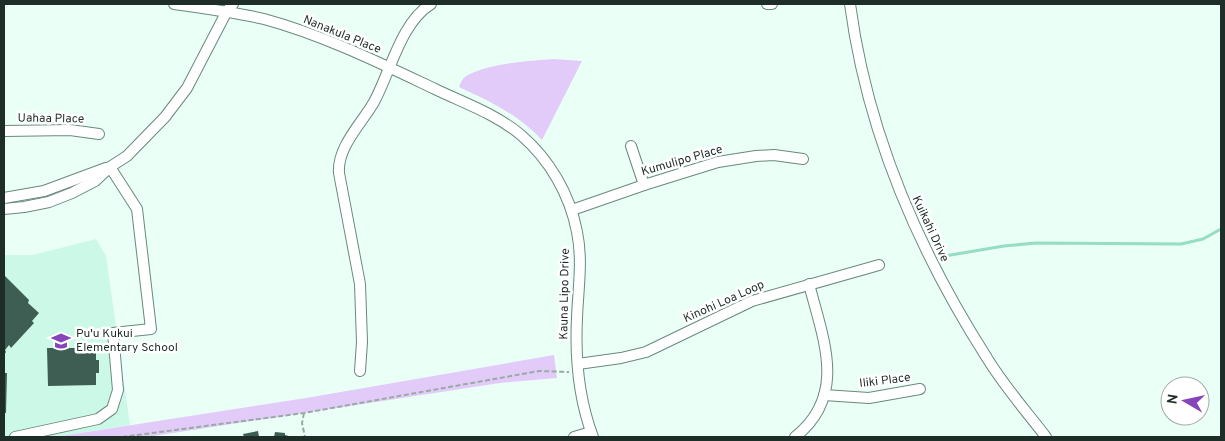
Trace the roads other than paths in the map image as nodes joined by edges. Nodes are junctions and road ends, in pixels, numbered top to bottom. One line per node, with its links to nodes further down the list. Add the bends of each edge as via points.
1 (174, 4): 6 (street, Nanakula Place)
2 (767, 4): 3 (street)
3 (772, 4)
4 (850, 4): 27 (street, Kuikahi Drive, via 874,120 904,204 942,284 983,352)
5 (425, 5): 7 (street, via 410,25)
6 (229, 6): 7 (street, Nanakula Place); 12 (street, via 187,88 165,117 127,156)
7 (389, 67): 16 (street, Kauna Lipo Drive, via 490,114 521,135 552,171); 20 (street, via 374,101 344,149 339,166 360,284)
8 (4, 131): 9 (street, Uahaa Place, via 70,130)
9 (99, 134)
10 (631, 146): 13 (street)
11 (803, 159): 13 (street, Kumulipo Place, via 774,155 744,158)
12 (110, 167): 14 (street, via 44,191); 15 (street, via 95,182 65,196 49,202); 24 (street, via 136,209 151,329 113,333 118,390 112,409 98,419)
13 (644, 185): 16 (street, Kumulipo Place)
14 (4, 198)
15 (4, 208)
16 (572, 210): 19 (street, Kauna Lipo Drive, via 580,251)
17 (879, 265): 18 (street, Kinohi Loa Loop)
18 (809, 284): 19 (street, Kinohi Loa Loop, via 752,301 646,352); 22 (street, via 827,356 828,376)
19 (578, 368): 23 (street, Kauna Lipo Drive)
20 (360, 371)
21 (920, 389): 22 (street, Iliki Place, via 869,398)
22 (824, 395): 26 (street, via 810,422)
23 (592, 434): 25 (street)
24 (15, 437)
25 (574, 437)
26 (795, 437)
27 (1046, 437)

